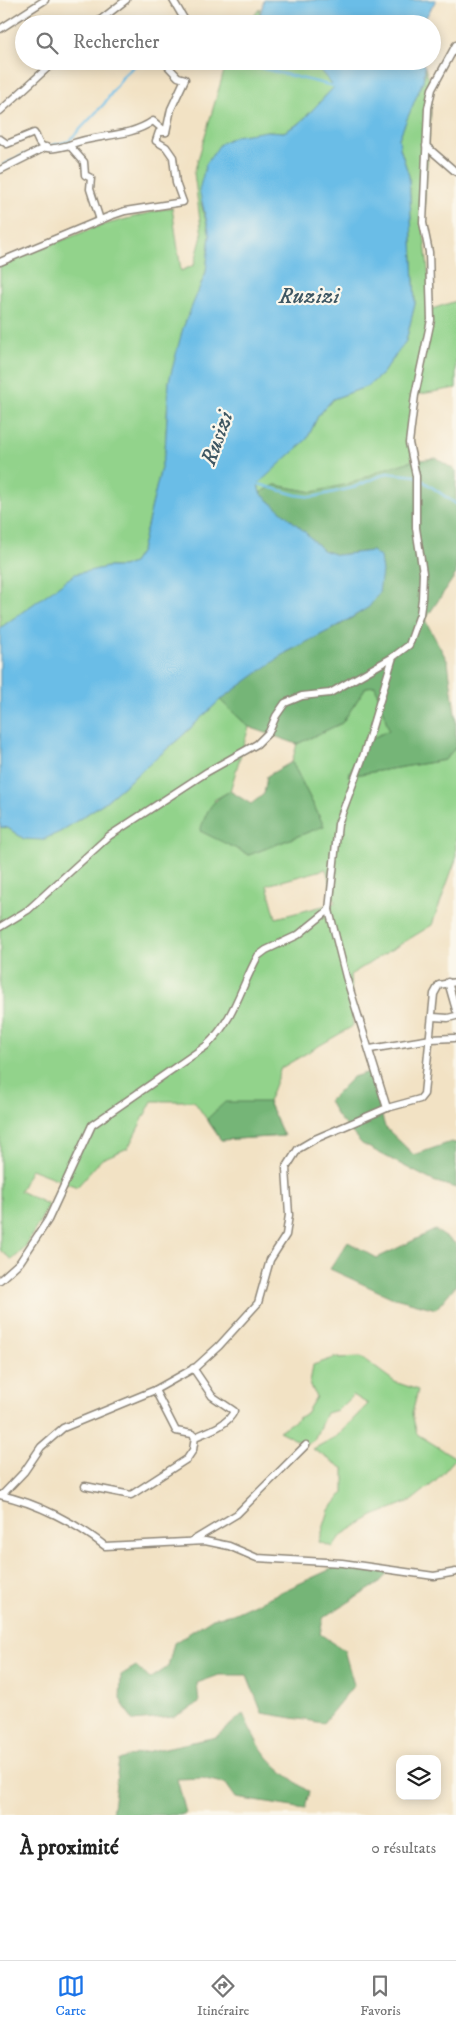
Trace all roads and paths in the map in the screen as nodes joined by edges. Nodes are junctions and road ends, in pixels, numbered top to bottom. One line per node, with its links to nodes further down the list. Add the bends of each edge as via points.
1 (45, 0): 4 (street)
2 (126, 0): 5 (street)
3 (173, 0): 6 (street)
4 (22, 15)
5 (107, 15)
6 (182, 15)
7 (15, 19): 8 (street)
8 (0, 29)
9 (456, 45): 16 (street, via 432,88)
10 (45, 70): 12 (street)
11 (172, 70): 13 (street, via 184,79 171,109)
12 (0, 112)
13 (166, 132): 15 (street, via 152,121 133,132 82,139); 20 (street, via 160,132 156,141 171,152 183,202 125,211)
14 (0, 139): 17 (street, via 7,144 34,133 39,143)
15 (69, 145): 17 (street); 20 (street, via 84,162 85,175 91,178 90,189)
16 (426, 146): 19 (street); 22 (street, via 423,223 429,252 431,320 415,395 409,443 416,476 416,528 423,593 412,639)
17 (46, 147): 18 (street)
18 (0, 170)
19 (456, 172)
20 (100, 220): 21 (street)
21 (0, 262)
22 (393, 657): 23 (street, via 364,754 338,824); 24 (street, via 330,693 302,696 285,703 269,732 257,744 207,772 109,836 28,910)
23 (329, 910): 32 (street, via 346,977); 34 (street, via 298,935 258,956 233,1013 215,1038 92,1125 48,1220 20,1262)
24 (0, 927)
25 (448, 982): 26 (street); 27 (street); 29 (street, via 439,985 434,994)
26 (456, 982)
27 (456, 1010)
28 (456, 1016): 29 (street)
29 (433, 1017): 31 (street)
30 (454, 1038): 31 (street)
31 (431, 1039): 32 (street); 33 (street, via 422,1097)
32 (370, 1049): 33 (street)
33 (388, 1108): 35 (street, via 315,1139 298,1150 286,1168 288,1228 270,1260 261,1296 252,1311 219,1346)
34 (0, 1280)
35 (193, 1368): 36 (street); 37 (street, via 212,1396 234,1411 220,1425)
36 (155, 1390): 37 (street, via 176,1431); 40 (street, via 63,1428 41,1447 24,1472)
37 (196, 1437): 39 (street, via 187,1459 131,1495)
38 (306, 1445): 41 (street, via 237,1514)
39 (84, 1486)
40 (1, 1495): 41 (street, via 85,1530 105,1546)
41 (191, 1542): 42 (street, via 229,1546 257,1558 342,1563 434,1576)
42 (456, 1572)

